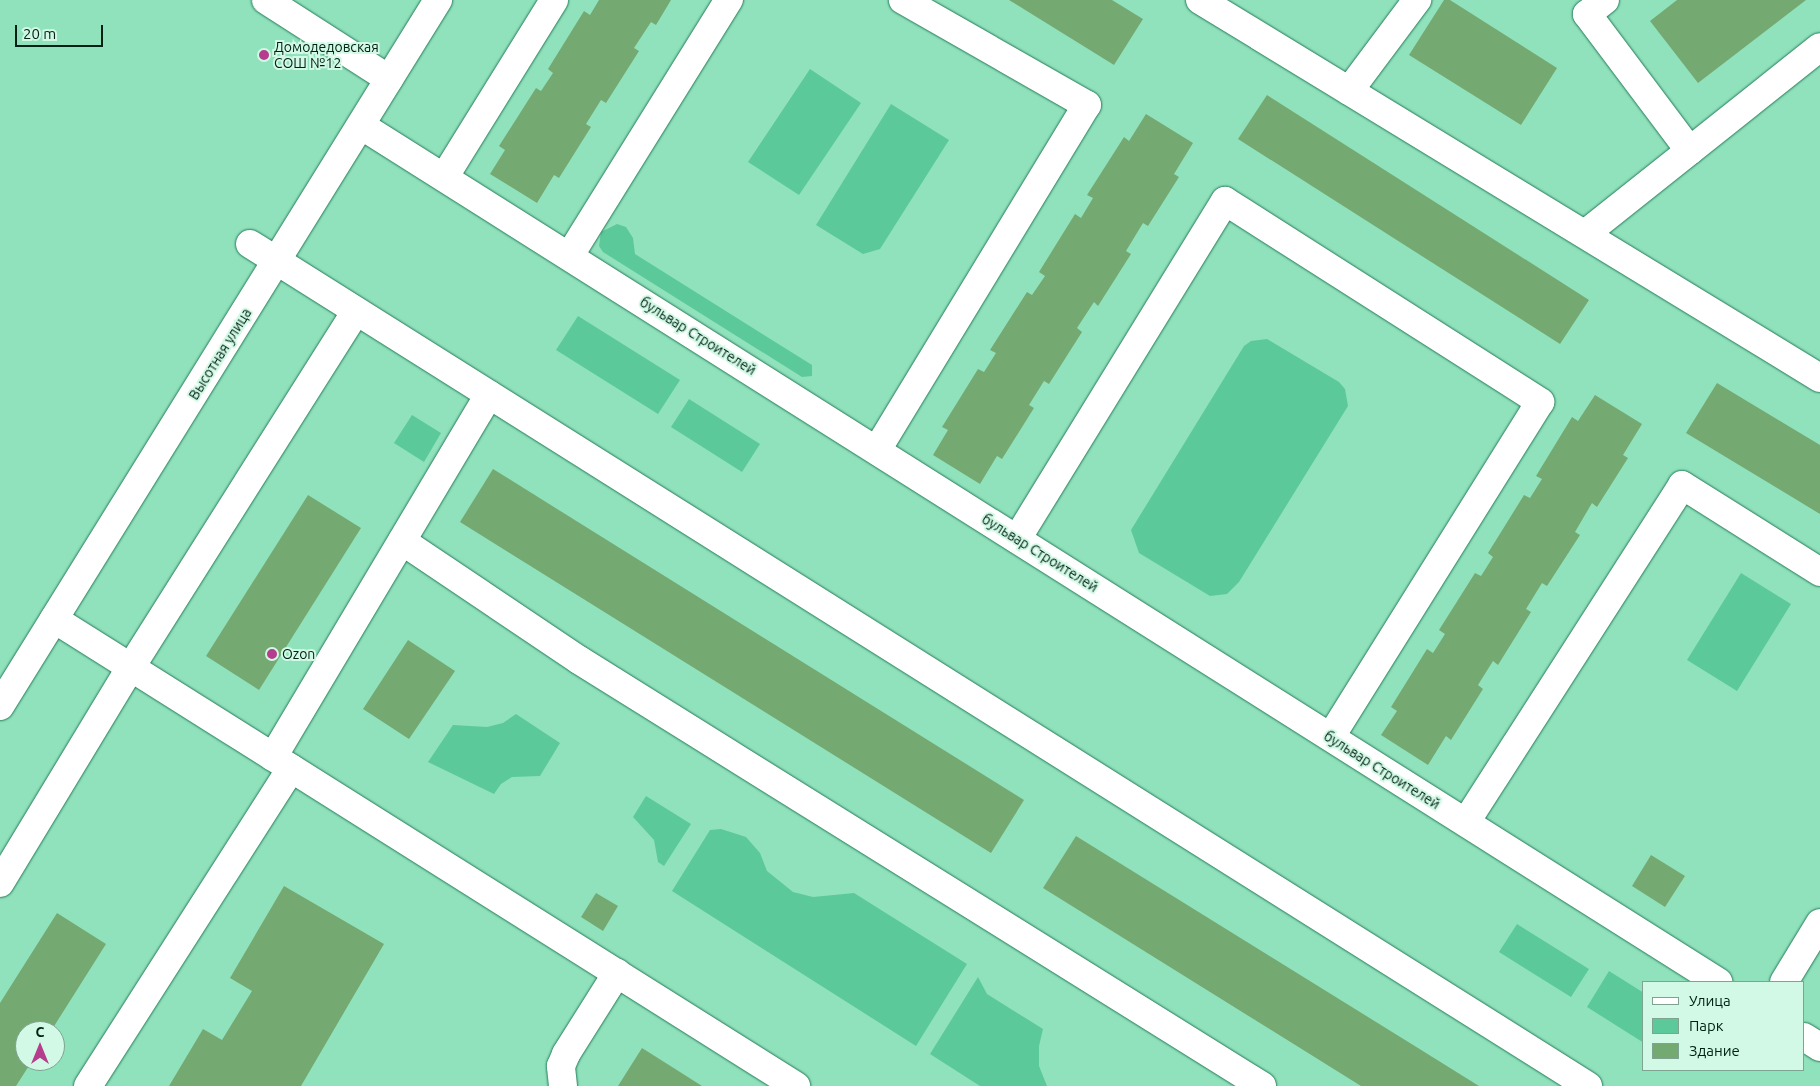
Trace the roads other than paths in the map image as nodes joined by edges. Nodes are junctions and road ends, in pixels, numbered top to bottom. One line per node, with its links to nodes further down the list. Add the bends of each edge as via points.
1 (268, 0): 10 (street)
2 (438, 0): 10 (street, Высотная улица)
3 (554, 0): 14 (street)
4 (729, 0): 17 (street)
5 (903, 0): 22 (street, via 1088,104)
6 (1200, 0): 11 (street)
7 (1417, 0): 11 (street)
8 (1606, 0): 13 (street, via 1588,14)
9 (1820, 47): 13 (street)
10 (389, 79): 12 (street, Высотная улица)
11 (1350, 91): 15 (street)
12 (362, 126): 14 (street, бульвар Строителей); 18 (street, Высотная улица)
13 (1690, 151): 15 (street)
14 (446, 176): 17 (street, бульвар Строителей)
15 (1585, 234): 20 (street)
16 (250, 244): 18 (street)
17 (570, 255): 22 (street, бульвар Строителей)
18 (277, 261): 19 (street); 26 (street, Высотная улица)
19 (356, 311): 21 (street); 27 (street)
20 (1820, 378)
21 (489, 394): 24 (street); 43 (street)
22 (877, 450): 23 (street, бульвар Строителей)
23 (1017, 539): 29 (street, бульвар Строителей); 29 (street, via 1224,201 1540,402)
24 (402, 540): 30 (street); 42 (street, via 579,660)
25 (1820, 572): 31 (street, via 1682,485)
26 (54, 619): 27 (street); 28 (street, Высотная улица)
27 (131, 668): 30 (street); 32 (street)
28 (0, 706)
29 (1331, 737): 31 (street, бульвар Строителей)
30 (282, 762): 34 (street); 39 (street)
31 (1466, 822): 35 (street, бульвар Строителей)
32 (0, 883)
33 (1820, 923): 36 (street)
34 (617, 973): 40 (street, via 566,1054 561,1066); 41 (street)
35 (1716, 981)
36 (1785, 981)
37 (1805, 1038): 38 (street)
38 (1820, 1047)
39 (88, 1086)
40 (563, 1086)
41 (796, 1086)
42 (1262, 1086)
43 (1588, 1086)

